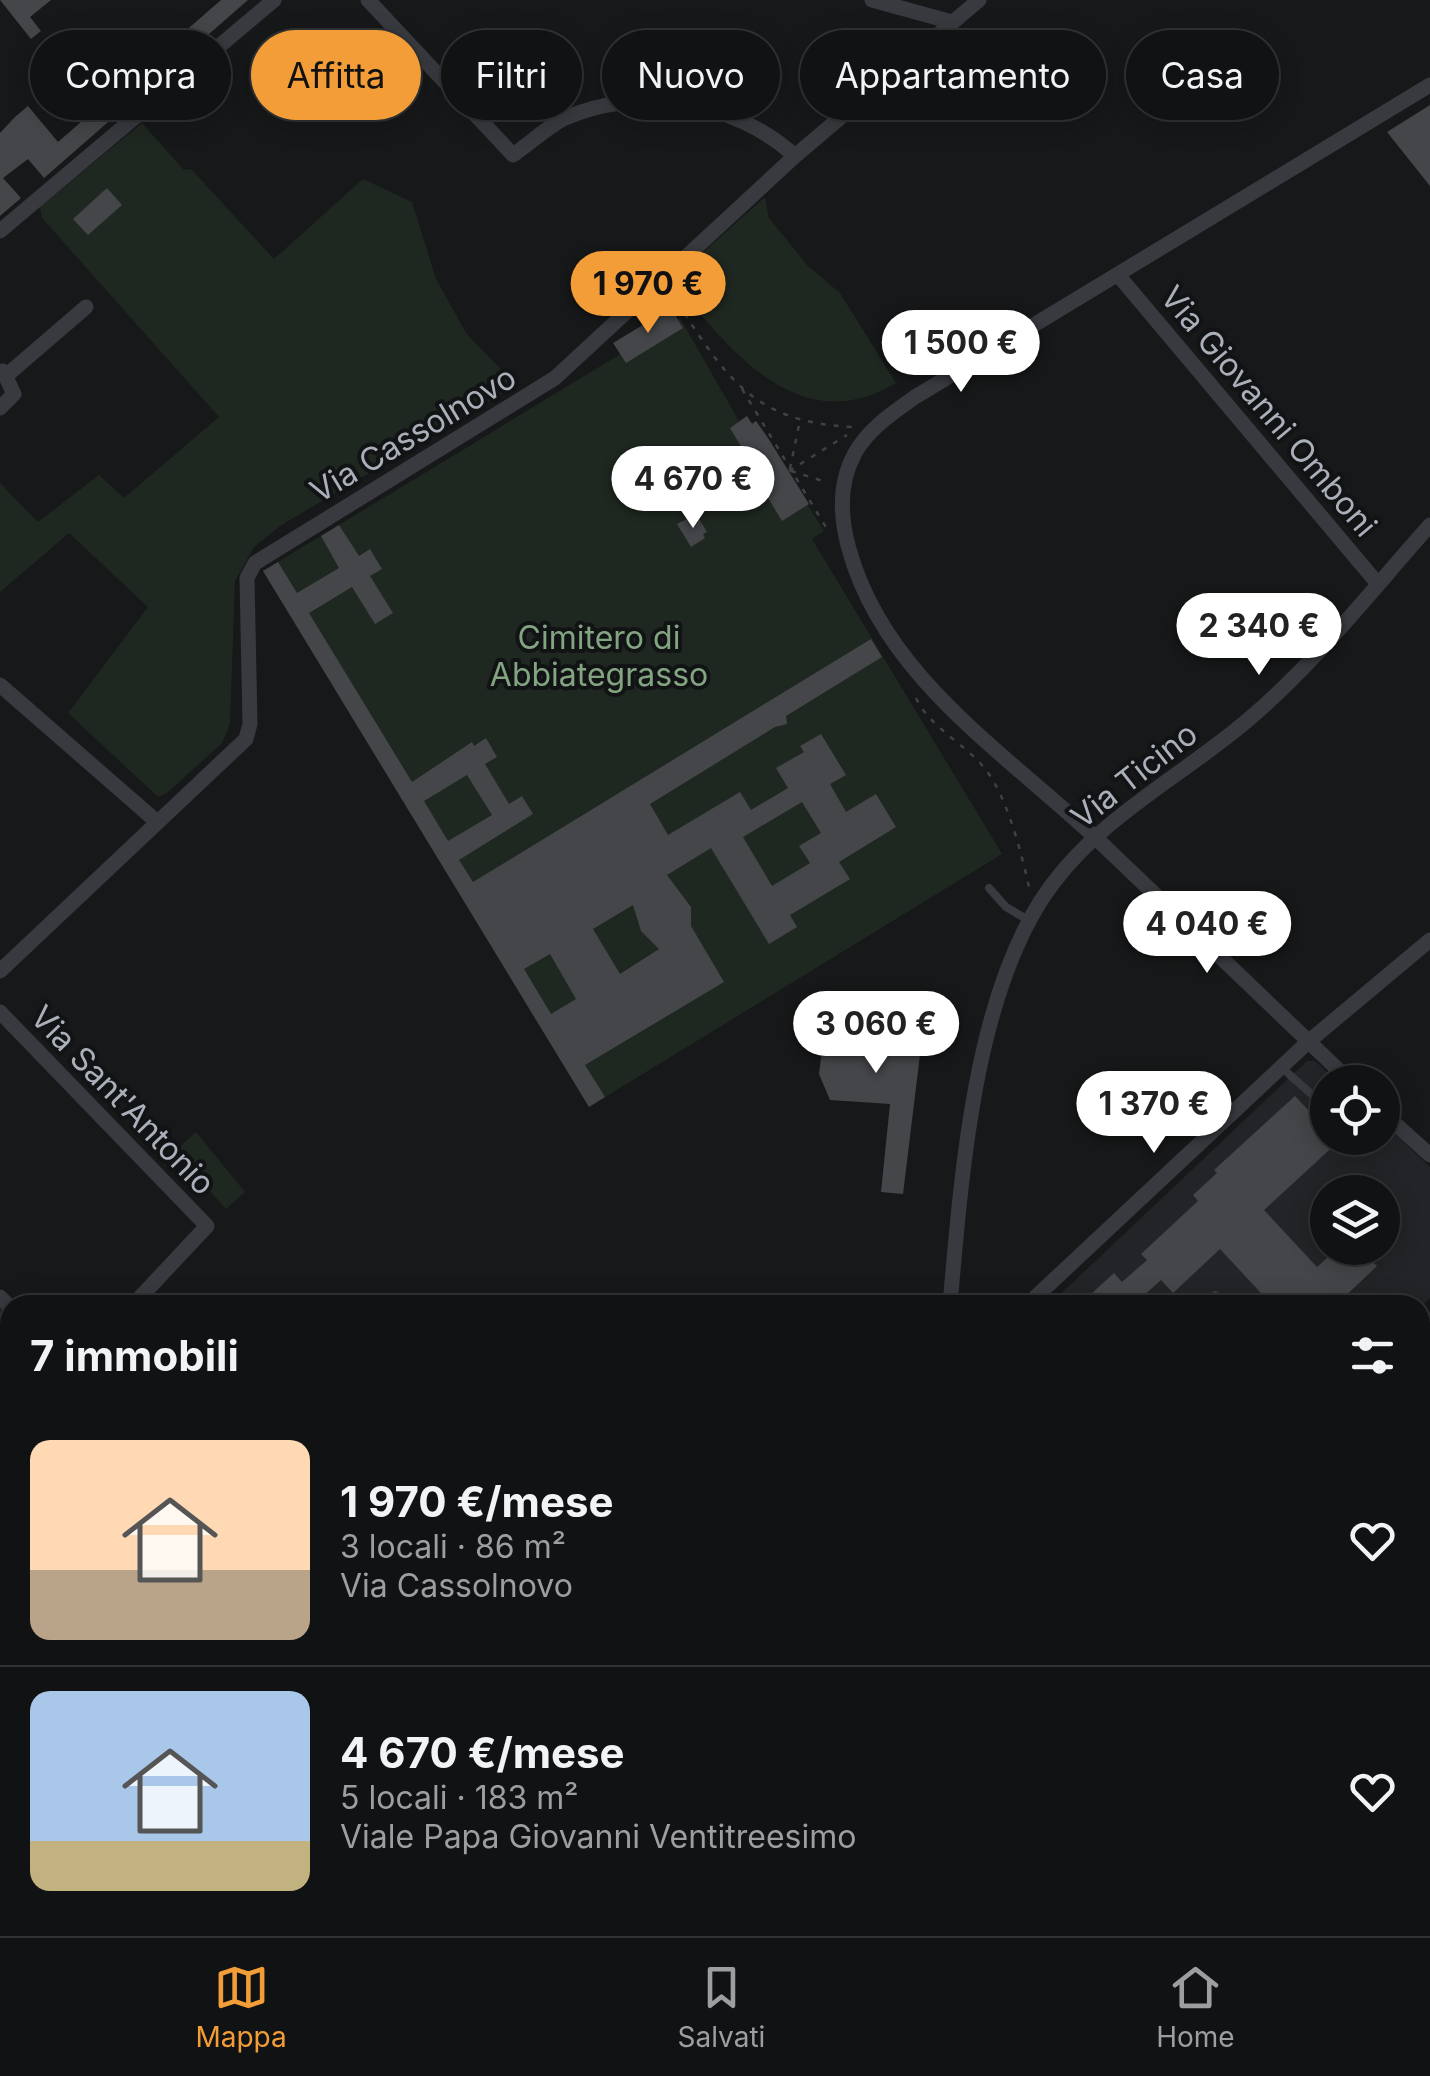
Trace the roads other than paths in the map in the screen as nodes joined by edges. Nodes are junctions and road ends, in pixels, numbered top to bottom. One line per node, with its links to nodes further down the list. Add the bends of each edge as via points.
1 (274, 0): 8 (street)
2 (368, 0): 7 (street, via 513,156 561,120 604,106 653,102 703,106 746,122)
3 (872, 0): 5 (street)
4 (979, 0): 5 (street, Via Cassolnovo)
5 (952, 22): 7 (street, Via Cassolnovo)
6 (1430, 84): 9 (street)
7 (795, 156): 16 (street, Via Cassolnovo, via 684,248 579,358 536,392 255,563 248,578 246,739)
8 (0, 231)
9 (1118, 274): 14 (street, Via Giovanni Omboni); 17 (street, via 877,424 843,486 843,528 853,564 894,642 932,688)
10 (86, 307): 11 (street)
11 (3, 372): 12 (street, via 14,394)
12 (0, 408)
13 (1430, 525): 14 (street, Via Ticino)
14 (1378, 584): 17 (street, Via Ticino, via 1252,717)
15 (0, 686): 16 (street)
16 (156, 821): 21 (street, Via Cassolnovo)
17 (1093, 836): 19 (street, Via Ticino); 23 (street)
18 (988, 888): 19 (lane)
19 (1030, 921): 30 (street, Via Ticino, via 985,1045)
20 (1430, 940): 23 (street)
21 (0, 971)
22 (0, 1012): 29 (street, Via Sant'Antonio, via 207,1226)
23 (1308, 1042): 24 (street); 25 (street)
24 (1333, 1065)
25 (1282, 1066): 26 (lane); 31 (street)
26 (1310, 1092)
27 (1400, 1128): 28 (street)
28 (1430, 1155)
29 (142, 1295)
30 (951, 1295)
31 (1037, 1295)

